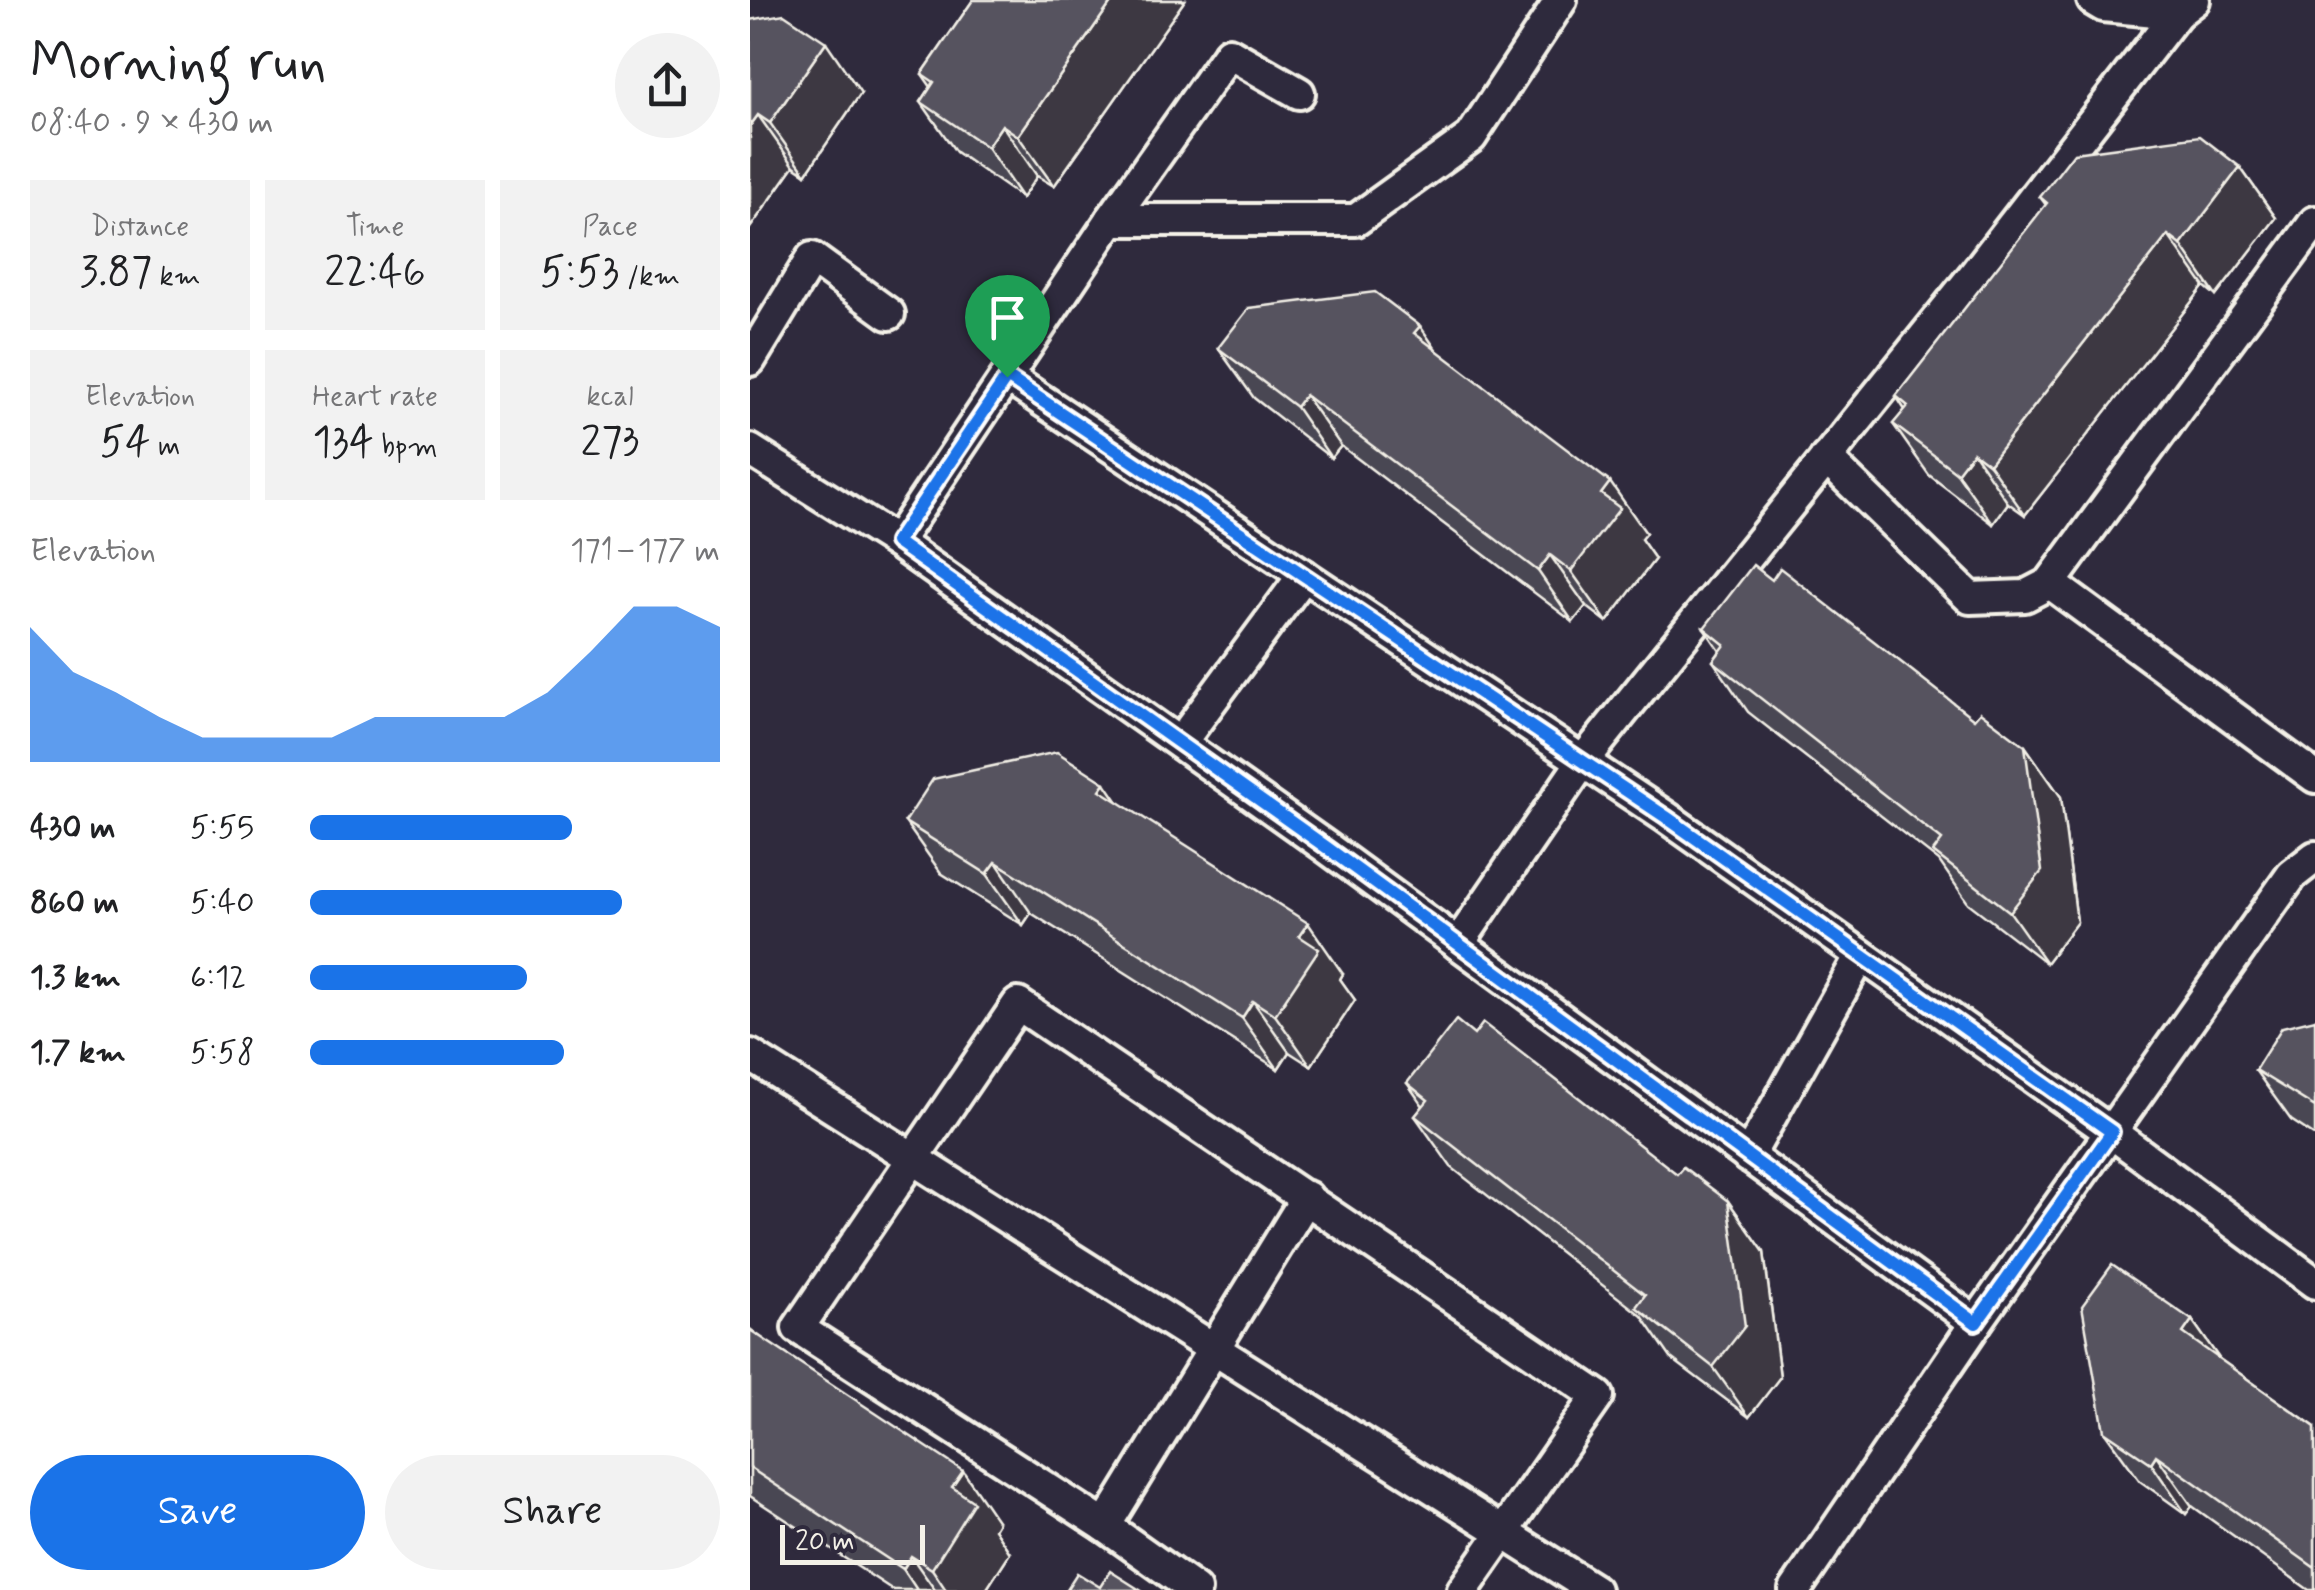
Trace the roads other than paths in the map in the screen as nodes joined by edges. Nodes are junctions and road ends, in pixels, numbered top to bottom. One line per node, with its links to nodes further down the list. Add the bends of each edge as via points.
1 (1561, 0): 5 (lane, via 1471,137 1356,220)
2 (2093, 0): 3 (lane, via 2103,6)
3 (2186, 7): 11 (lane)
4 (1300, 93): 5 (lane, via 1228,53)
5 (1111, 220): 9 (lane)
6 (2315, 222): 14 (lane)
7 (889, 314): 8 (lane, via 812,258)
8 (750, 360)
9 (1007, 377): 12 (lane); 13 (lane)
10 (750, 450): 12 (lane)
11 (1826, 458): 14 (lane, via 1970,598 2025,596); 16 (lane)
12 (896, 542): 15 (lane)
13 (1304, 575): 15 (lane); 16 (lane)
14 (2050, 583): 17 (lane)
15 (1180, 743): 19 (lane)
16 (1583, 761): 19 (lane); 20 (lane)
17 (2315, 777)
18 (2315, 857): 22 (lane, via 2292,875)
19 (1458, 944): 23 (lane)
20 (1860, 957): 22 (lane); 23 (lane)
21 (750, 1055): 24 (lane)
22 (2112, 1132): 26 (lane); 27 (lane)
23 (1748, 1157): 27 (lane)
24 (913, 1158): 25 (lane, via 1018,1004); 28 (lane); 29 (lane, via 798,1328)
25 (1307, 1196): 28 (lane); 30 (lane, via 1598,1396)
26 (2315, 1283)
27 (1976, 1323): 34 (lane)
28 (1216, 1350): 29 (lane); 30 (lane)
29 (1105, 1526): 31 (lane)
30 (1502, 1532): 32 (lane); 33 (lane)
31 (1195, 1590)
32 (1463, 1590)
33 (1594, 1590)
34 (1795, 1590)

